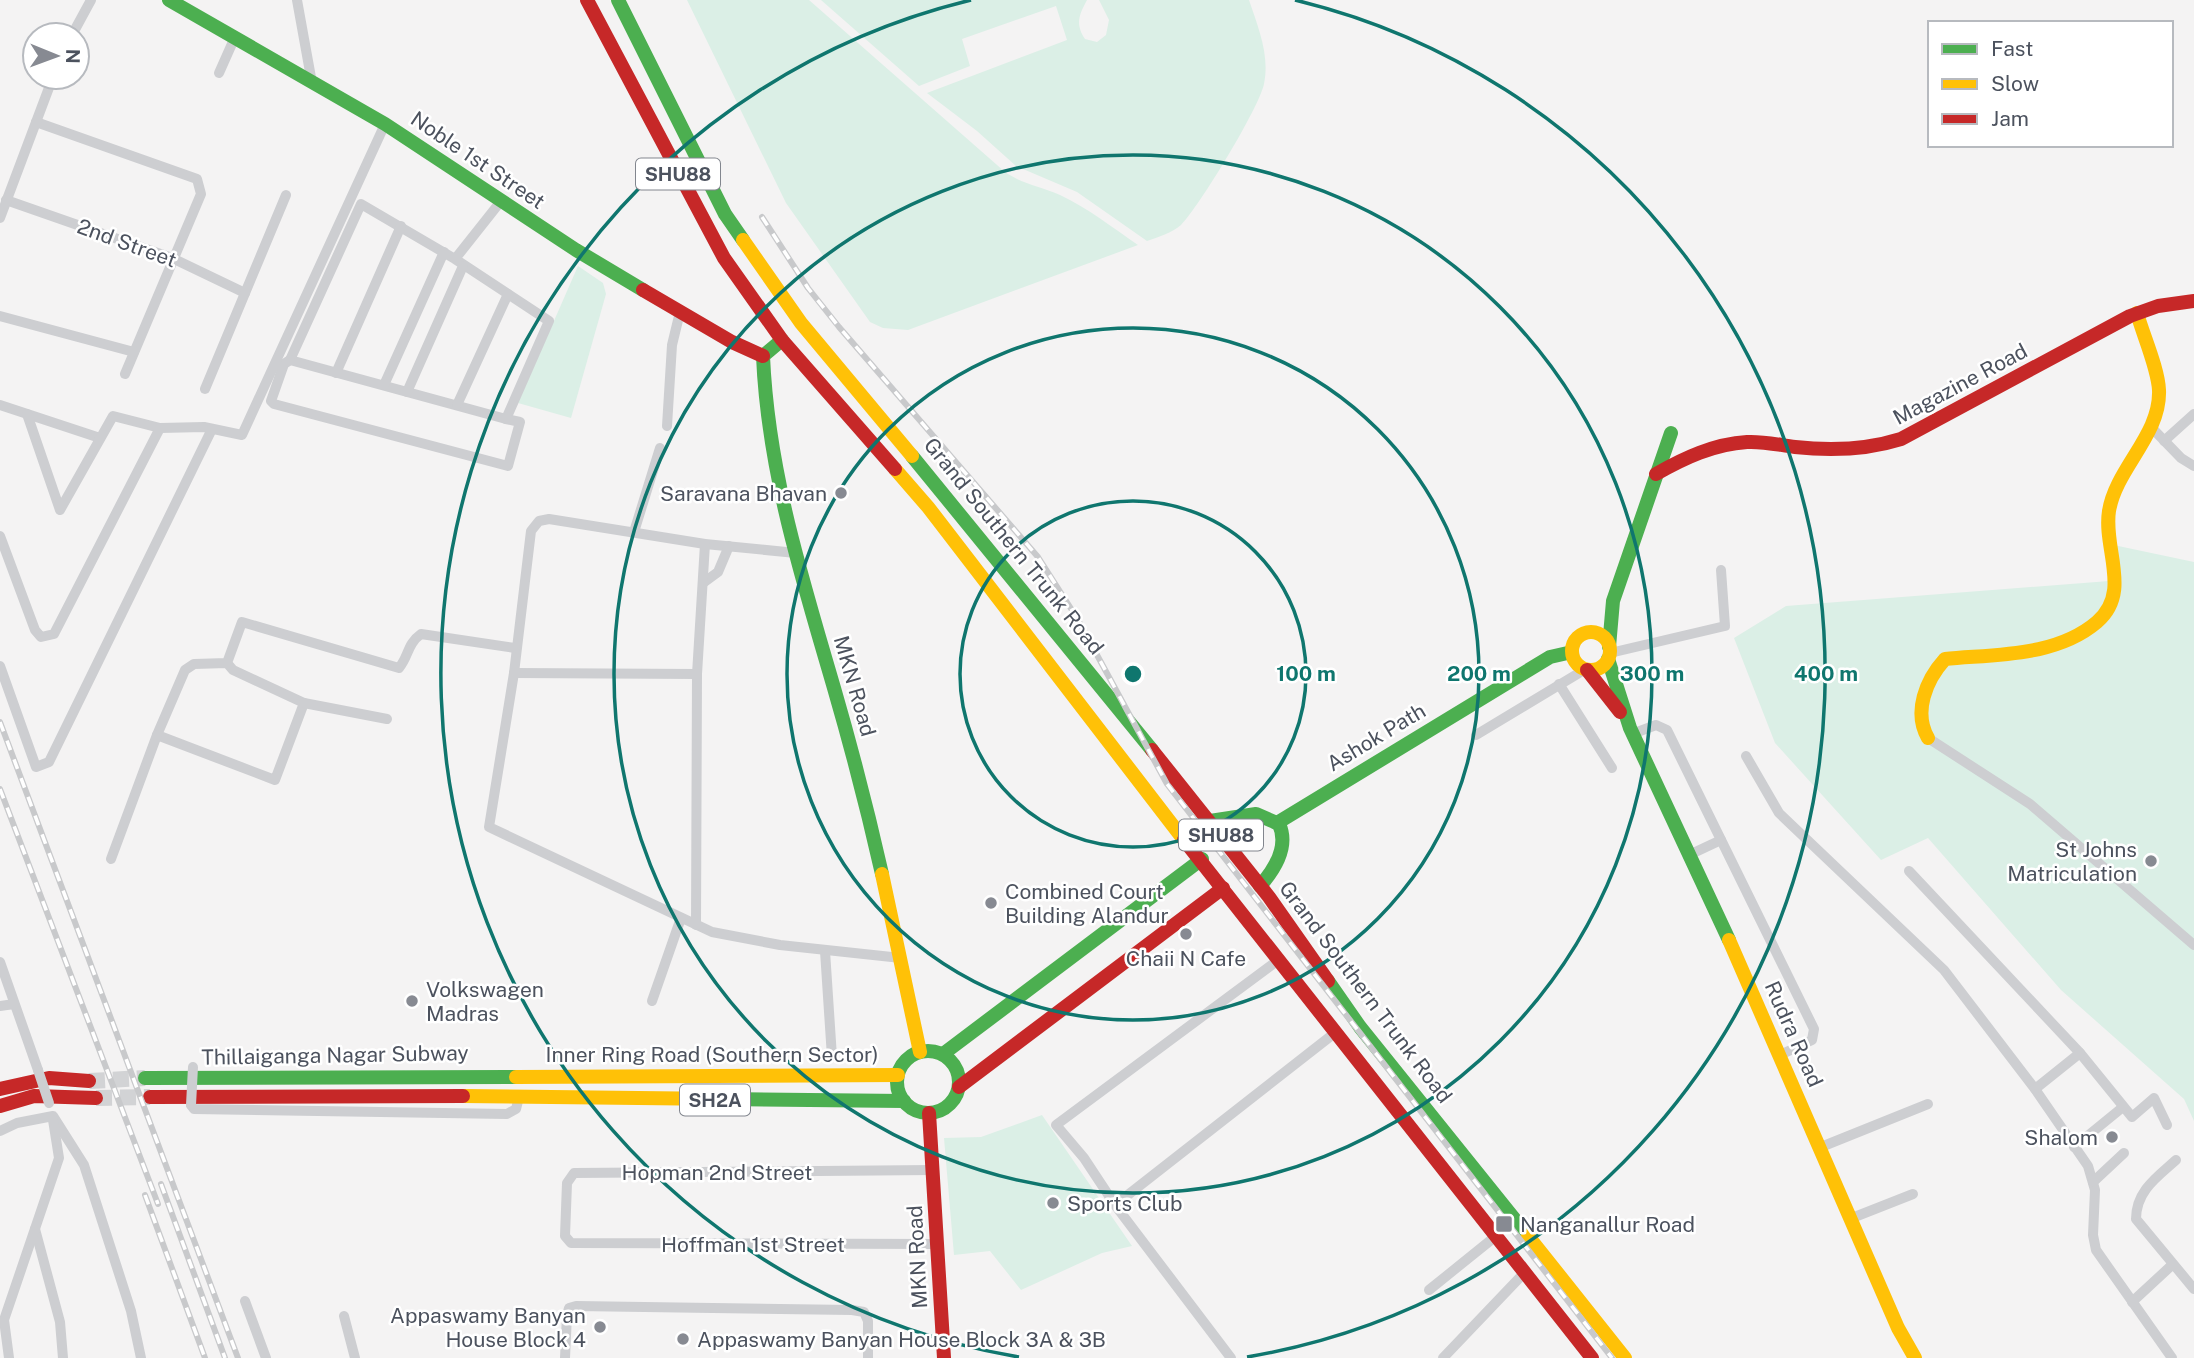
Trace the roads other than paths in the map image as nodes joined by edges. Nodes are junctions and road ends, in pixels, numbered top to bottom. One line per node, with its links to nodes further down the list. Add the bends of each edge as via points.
1 (91, 0): 6 (street)
2 (169, 0): 7 (main road, Noble 1st Street)
3 (297, 0): 9 (street)
4 (587, 0): 19 (main road, Grand Southern Trunk Road / SHU88)
5 (618, 0): 16 (main road, Grand Southern Trunk Road / SHU88)
6 (80, 21)
7 (235, 37): 8 (street); 9 (main road, Noble 1st Street)
8 (219, 73)
9 (312, 83): 12 (main road, Noble 1st Street)
10 (48, 91): 11 (street)
11 (36, 122): 14 (street); 21 (street, via 197,179 201,194)
12 (385, 124): 15 (main road, Noble 1st Street); 47 (street, via 245,433 238,437)
13 (286, 195): 23 (street)
14 (6, 200): 17 (street); 21 (street, 2nd Street)
15 (501, 201): 22 (street); 26 (main road, Noble 1st Street)
16 (725, 214): 19 (main road); 29 (main road, Grand Southern Trunk Road / SHU88)
17 (0, 218)
18 (401, 226): 20 (street); 33 (street, via 361,204); 34 (street)
19 (707, 228): 30 (main road, Grand Southern Trunk Road / SHU88)
20 (444, 252): 22 (street); 36 (street)
21 (172, 258): 23 (street, 2nd Street); 31 (street)
22 (459, 262): 24 (street); 38 (street)
23 (245, 293): 37 (street)
24 (508, 294): 40 (street); 43 (street, via 550,321)
25 (2194, 301): 27 (main road, Magazine Road)
26 (680, 312): 32 (main road, Noble 1st Street); 44 (street, via 672,345)
27 (2137, 313): 45 (main road, via 2159,390); 53 (main road, Magazine Road, via 1895,442 1846,451 1736,443 1693,455)
28 (0, 316): 31 (street)
29 (801, 323): 30 (main road); 80 (main road, Grand Southern Trunk Road / SHU88)
30 (782, 340): 32 (main road); 85 (main road, Grand Southern Trunk Road / SHU88, via 928,508)
31 (134, 352): 35 (street)
32 (763, 356): 58 (main road, MKN Road, via 769,435)
33 (290, 360): 34 (street); 43 (street, via 271,401 274,404 508,466 520,422)
34 (337, 373): 36 (street)
35 (125, 374)
36 (384, 385): 38 (street)
37 (205, 389)
38 (407, 392): 40 (street)
39 (0, 405): 41 (street)
40 (457, 405): 43 (street)
41 (27, 414): 49 (street); 49 (street, via 60,510)
42 (2194, 414): 50 (street)
43 (506, 419)
44 (667, 426)
45 (2151, 427): 50 (street); 77 (main road, via 2122,474 2109,509 2107,535 2117,583 2106,612 2049,648 1945,659 1936,668 1925,696 1922,726)
46 (160, 428): 47 (street); 49 (street, via 113,416); 55 (street, via 54,634 41,637 35,630)
47 (212, 429): 67 (street, via 43,767 36,767)
48 (1671, 433): 53 (main road)
49 (100, 438)
50 (2164, 441): 52 (street)
51 (660, 449): 54 (street)
52 (2194, 466)
53 (1656, 474): 61 (main road)
54 (634, 532): 56 (street); 63 (street, via 539,521 531,531)
55 (0, 536)
56 (705, 544): 57 (street); 60 (street)
57 (729, 546): 58 (street); 60 (street, via 718,572)
58 (796, 553): 93 (main road, MKN Road, via 849,737)
59 (1721, 570): 65 (street, via 1725,626)
60 (703, 583): 70 (street)
61 (1613, 601): 62 (main road); 65 (main road)
62 (1589, 632): 64 (main road, via 1578,637); 65 (main road, via 1601,635)
63 (515, 648): 66 (street, via 421,634 410,642 398,668 242,621); 69 (street)
64 (1572, 652): 68 (main road); 81 (main road, Ashok Path, via 1553,654)
65 (1609, 653): 68 (main road, via 1597,670); 74 (main road, Rudra Road)
66 (227, 663): 72 (street); 75 (street, via 194,664 185,670)
67 (0, 666)
68 (1585, 670): 71 (street); 74 (main road, Rudra Road)
69 (514, 673): 70 (street); 89 (street, via 489,827)
70 (697, 674): 90 (street)
71 (1559, 684): 76 (street); 79 (street)
72 (304, 703): 73 (street); 75 (street, via 275,780)
73 (387, 719)
74 (1631, 731): 82 (street, via 1656,724 1667,730); 83 (main road, Rudra Road)
75 (157, 735): 84 (street)
76 (1476, 735)
77 (1928, 738): 91 (street, via 2030,804)
78 (1745, 756): 112 (street, via 1779,813 1944,970)
79 (1612, 768)
80 (1210, 821): 81 (main road, via 1249,814); 87 (main road, Grand Southern Trunk Road / SHU88)
81 (1277, 823): 87 (main road, via 1281,850)
82 (1721, 840): 83 (street); 103 (street, via 1814,1029 1812,1040)
83 (1689, 855): 103 (main road, Rudra Road)
84 (111, 859)
85 (1202, 859): 88 (main road, Grand Southern Trunk Road / SHU88); 102 (main road)
86 (1909, 871): 101 (street)
87 (1261, 886): 156 (main road, Grand Southern Trunk Road / SHU88, via 1360,1027)
88 (1223, 888): 94 (main road, Grand Southern Trunk Road / SHU88); 110 (main road)
89 (681, 918): 90 (street); 96 (street)
90 (696, 925): 92 (street, via 727,936)
91 (2194, 945)
92 (825, 951): 93 (street); 104 (street)
93 (901, 958): 100 (main road, MKN Road)
94 (1277, 961): 99 (main road, Grand Southern Trunk Road / SHU88); 131 (street, via 1056,1125)
95 (0, 962): 97 (street)
96 (653, 1001)
97 (14, 1004): 98 (street); 121 (street, bridge)
98 (0, 1006)
99 (1336, 1032): 131 (street); 134 (main road, Grand Southern Trunk Road / SHU88)
100 (920, 1052): 102 (main road); 107 (main road, Inner Ring Road (Southern Sector), via 903,1063)
101 (2080, 1053): 112 (street); 119 (street)
102 (943, 1054): 110 (main road, via 953,1063)
103 (1780, 1055): 124 (main road, Rudra Road)
104 (832, 1057)
105 (193, 1066): 114 (street, bridge, via 194,1109 508,1114)
106 (527, 1075): 107 (main road, Inner Ring Road (Southern Sector) / SH2A); 108 (main road, Thillaiganga Nagar Subway / SH2A); 114 (main road)
107 (898, 1075): 116 (main road, Inner Ring Road (Southern Sector))
108 (145, 1078)
109 (89, 1081): 111 (main road, via 49,1078)
110 (959, 1087): 120 (main road, via 946,1107)
111 (0, 1088)
112 (2035, 1089): 125 (street)
113 (150, 1097): 114 (main road, Thillaiganga Nagar Subway / SH2A)
114 (523, 1097): 116 (main road, Inner Ring Road (Southern Sector) / SH2A)
115 (96, 1098): 118 (main road, via 45,1096)
116 (904, 1101): 120 (main road, Inner Ring Road (Southern Sector) / SH2A, via 914,1110)
117 (1928, 1104): 124 (street)
118 (0, 1106)
119 (2123, 1107): 122 (street, via 2132,1117 2154,1098); 125 (street)
120 (929, 1113): 128 (main road, MKN Road)
121 (53, 1116): 123 (street); 133 (street, via 59,1158); 147 (street, via 85,1164)
122 (2167, 1125)
123 (0, 1131)
124 (1821, 1147): 132 (main road, Rudra Road)
125 (2074, 1147): 129 (street, via 2088,1166)
126 (2124, 1153): 129 (street)
127 (2176, 1160): 137 (street, via 2146,1188 2136,1205 2137,1219)
128 (933, 1170): 135 (street, Hopman 2nd Street, via 574,1173 567,1183); 136 (main road, MKN Road)
129 (2092, 1182): 143 (street, via 2096,1250)
130 (1913, 1194): 132 (street)
131 (1115, 1205): 153 (street)
132 (1852, 1218): 157 (main road, Rudra Road)
133 (35, 1228): 141 (street); 146 (street, via 60,1321)
134 (1496, 1236): 138 (main road, Grand Southern Trunk Road / SHU88); 140 (street)
135 (567, 1242): 136 (street, Hoffman 1st Street)
136 (939, 1244): 152 (main road, MKN Road)
137 (2172, 1265): 139 (street); 143 (street)
138 (1525, 1272): 154 (street); 155 (main road, Grand Southern Trunk Road / SHU88)
139 (2194, 1289)
140 (1429, 1290)
141 (5, 1300): 145 (street)
142 (245, 1301): 148 (street)
143 (2132, 1302): 158 (street)
144 (344, 1316): 149 (street)
145 (9, 1358)
146 (63, 1358)
147 (141, 1358)
148 (265, 1358)
149 (355, 1358)
150 (565, 1358): 151 (street, via 567,1315 569,1308 576,1306 864,1312)
151 (868, 1358)
152 (944, 1358)
153 (1231, 1358)
154 (1443, 1358)
155 (1592, 1358)
156 (1625, 1358)
157 (1915, 1358)
158 (2172, 1358)

